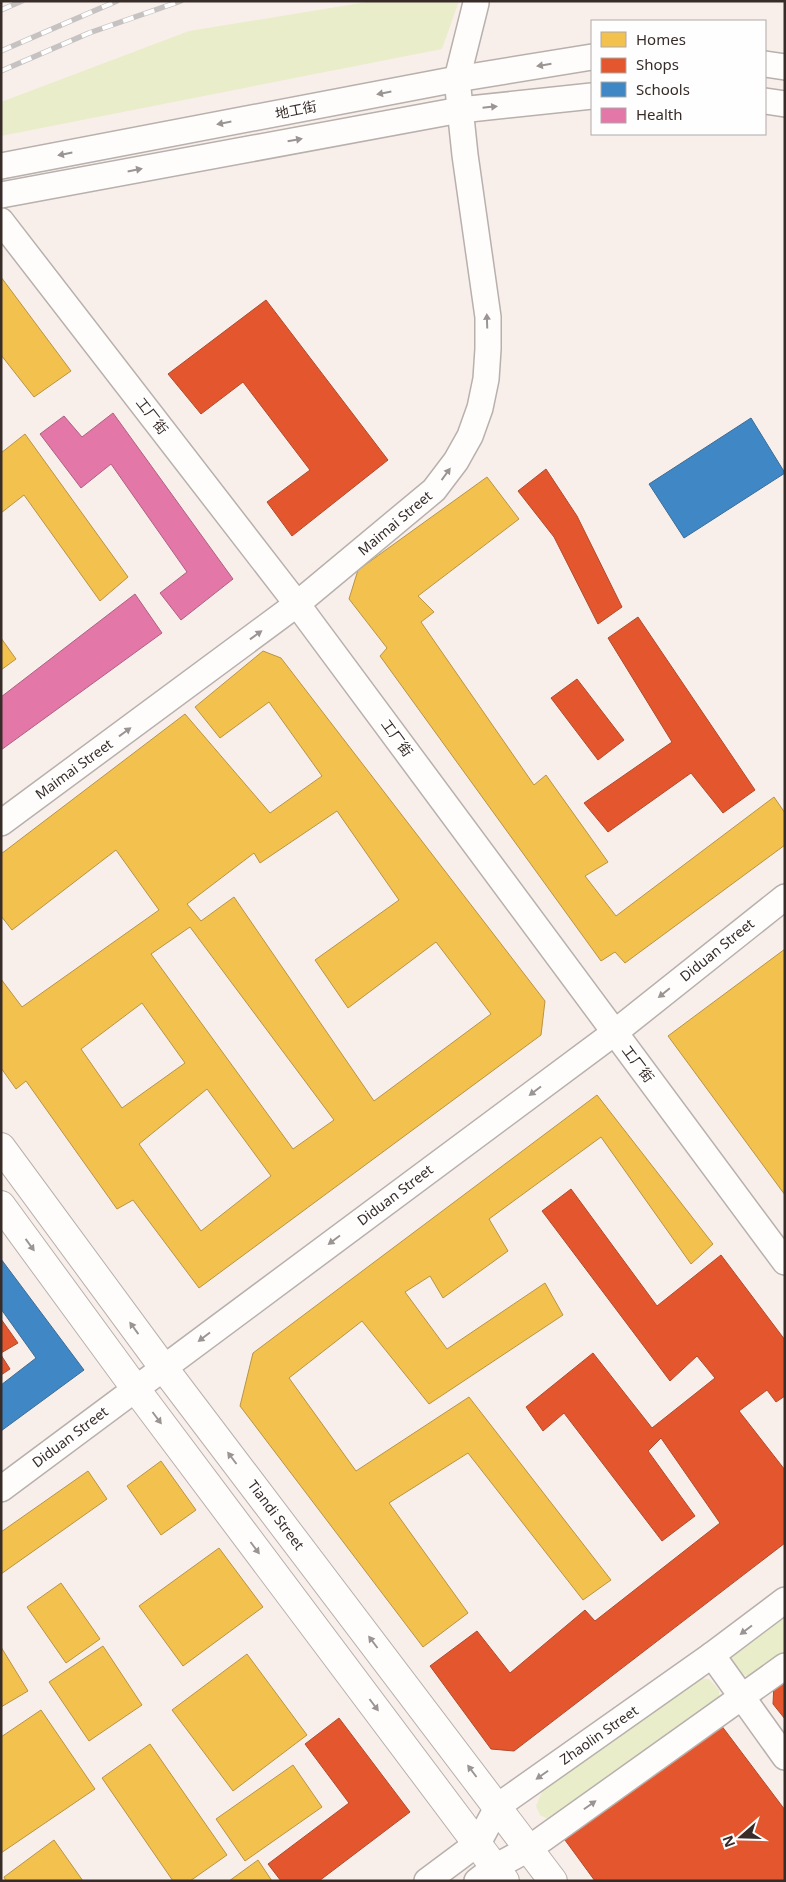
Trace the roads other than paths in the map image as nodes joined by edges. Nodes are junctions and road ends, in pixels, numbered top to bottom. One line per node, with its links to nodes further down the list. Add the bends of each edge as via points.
1 (476, 3): 5 (main road, Maimai Street)
2 (591, 57): 5 (main road, 地工街, one-way to 5)
3 (766, 64): 4 (main road)
4 (785, 68)
5 (457, 79): 9 (main road, Maimai Street); 10 (main road, 地工街, one-way to 10)
6 (591, 96): 9 (main road, one-way to 6)
7 (766, 101): 8 (main road)
8 (785, 104)
9 (460, 110): 11 (main road, one-way to 9); 13 (main road, Maimai Street, one-way to 9, via 434,490 456,461 480,408 486,379 488,316)
10 (1, 166)
11 (1, 195)
12 (1, 221): 13 (main road, 工厂街)
13 (297, 604): 14 (main road, Maimai Street, one-way to 13); 16 (main road, 工厂街)
14 (1, 823)
15 (783, 899): 16 (main road, Diduan Street, one-way to 16)
16 (614, 1033): 19 (main road, 工厂街); 20 (main road, Diduan Street, one-way to 20)
17 (1, 1147): 20 (highway, Tiandi Street, one-way to 17)
18 (1, 1205): 21 (highway, one-way to 21)
19 (785, 1262)
20 (163, 1367): 21 (main road, Diduan Street); 28 (highway, Tiandi Street, one-way to 20)
21 (135, 1388): 22 (main road, Diduan Street); 29 (highway, one-way to 29)
22 (1, 1489)
23 (785, 1600): 24 (main road, Zhaolin Street, one-way to 24)
24 (712, 1655): 26 (main road); 28 (main road, Zhaolin Street, one-way to 28)
25 (785, 1666): 26 (main road)
26 (741, 1698): 27 (main road); 30 (main road, one-way to 26)
27 (785, 1757)
28 (498, 1806): 29 (main road, Zhaolin Street); 30 (highway, Tiandi Street)
29 (478, 1843): 31 (highway); 32 (main road, Zhaolin Street)
30 (530, 1848): 31 (main road); 33 (highway, Tiandi Street)
31 (492, 1876)
32 (427, 1881)
33 (553, 1881)

